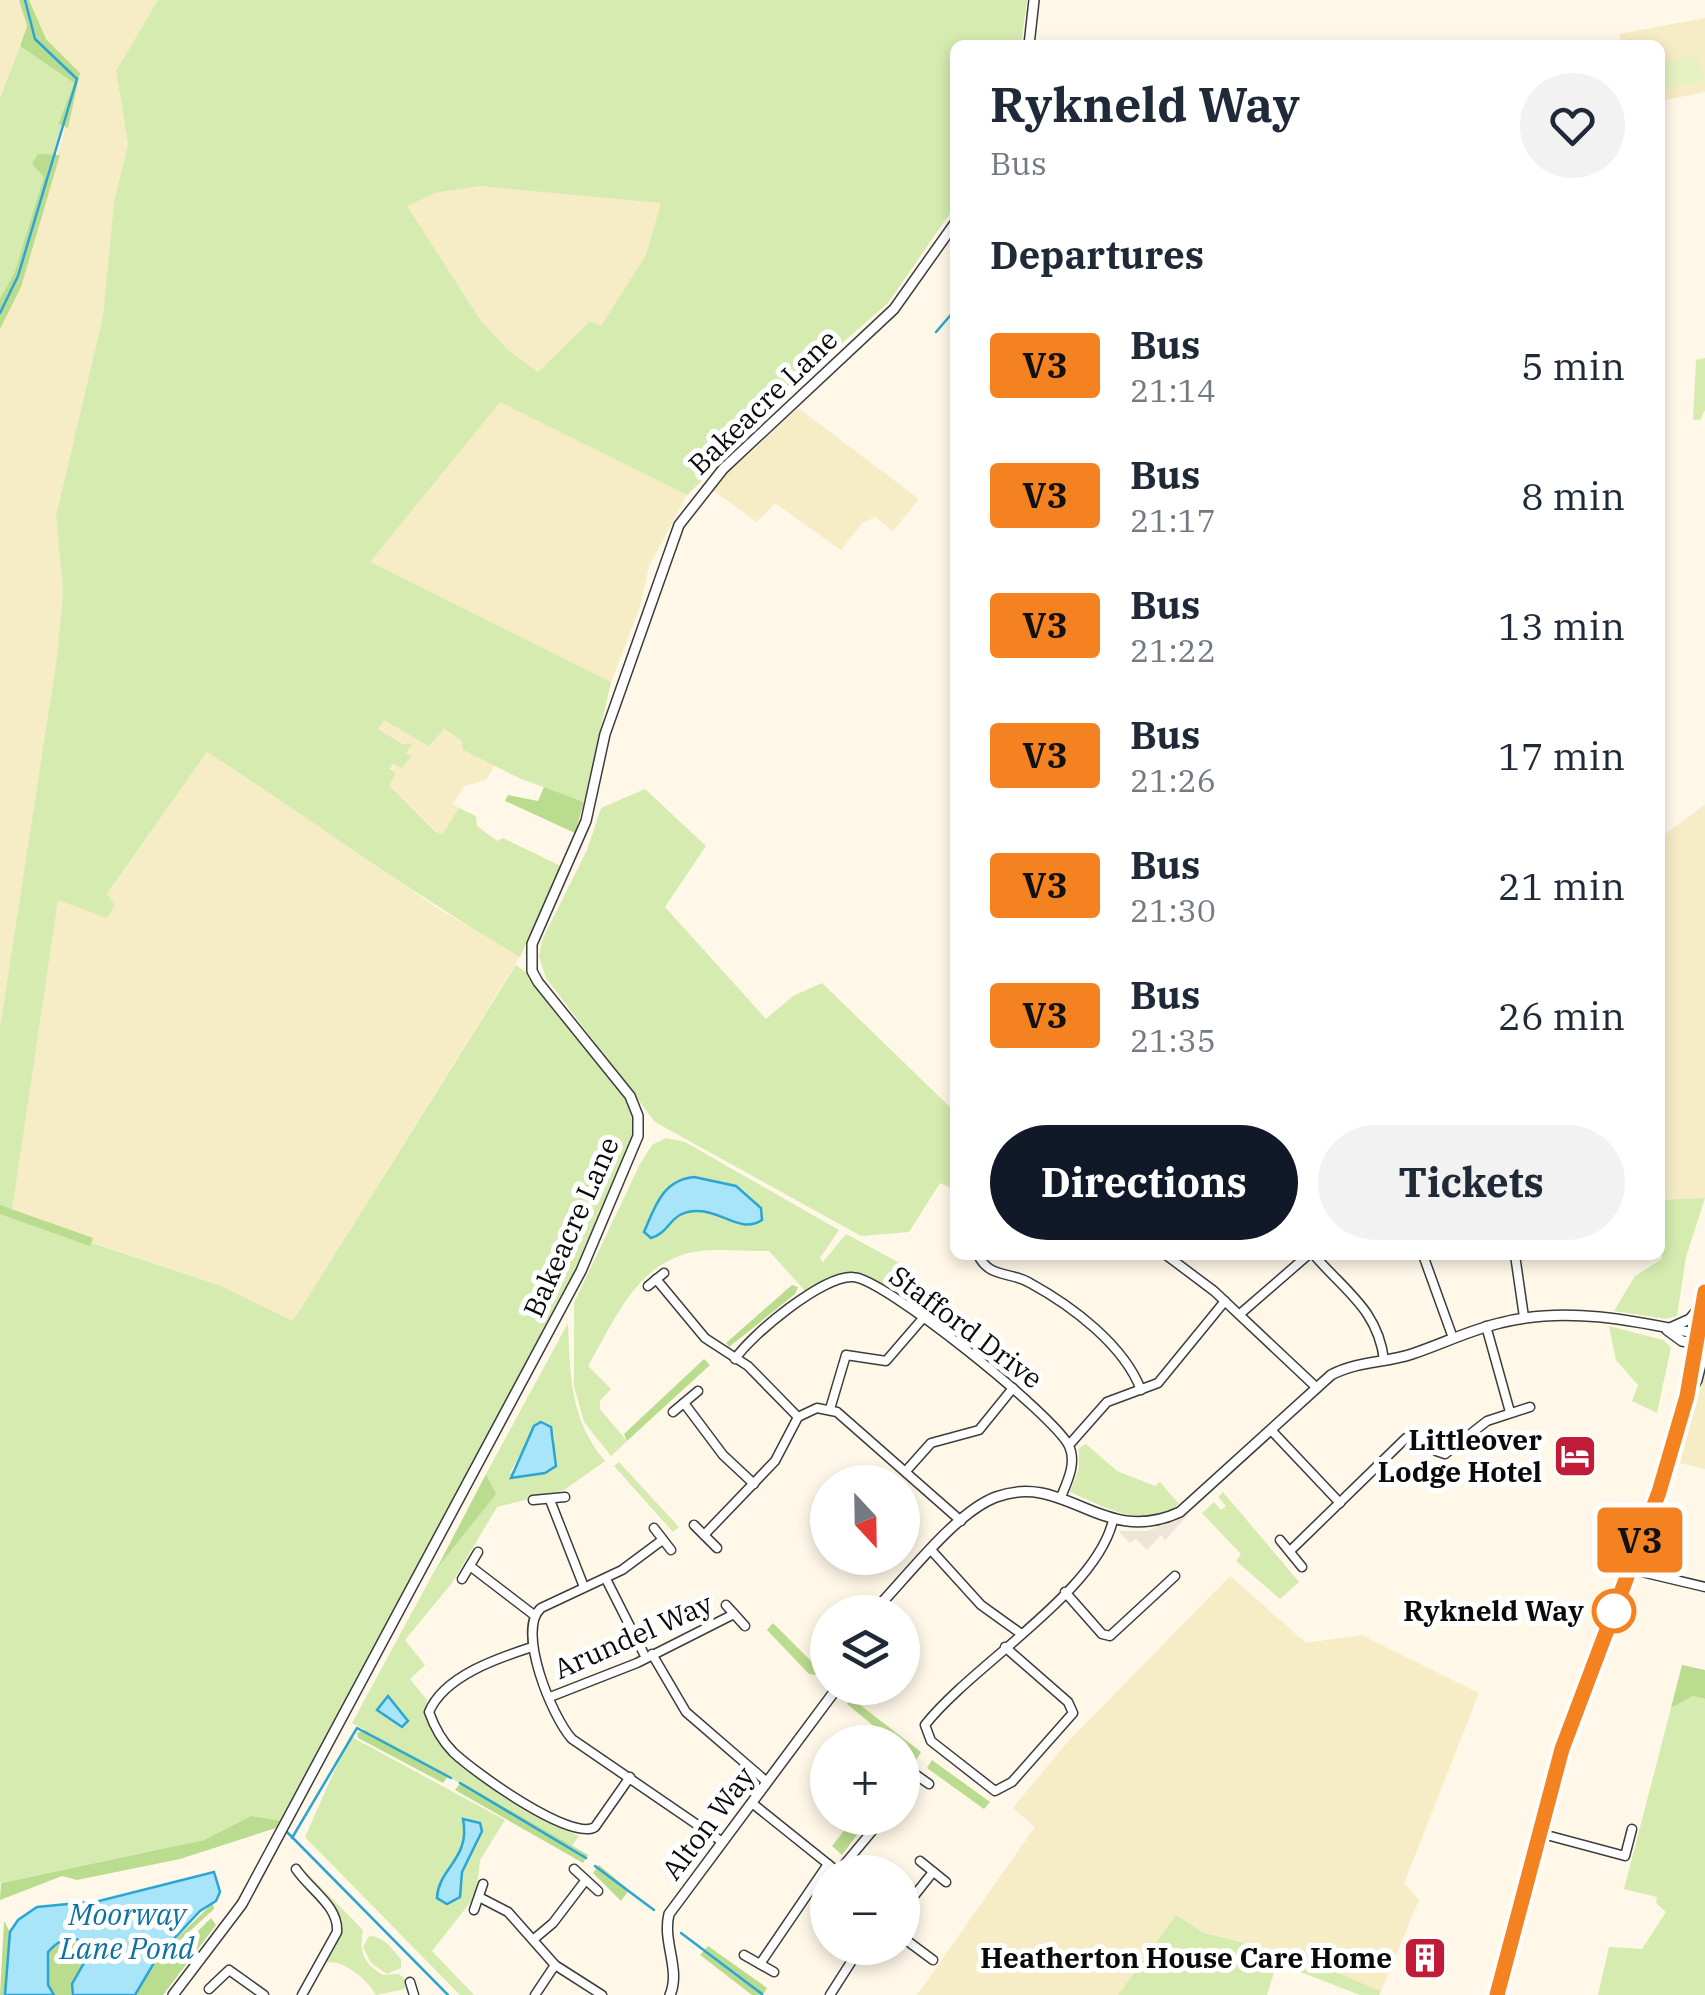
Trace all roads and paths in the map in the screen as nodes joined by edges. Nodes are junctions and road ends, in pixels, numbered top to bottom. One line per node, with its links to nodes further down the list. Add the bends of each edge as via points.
1 (1034, 0): 2 (street)
2 (1030, 40)
3 (950, 230): 111 (street, Bakeacre Lane, via 894,309 698,496 668,550 605,734 586,820 530,959 538,982 630,1096 638,1136 581,1271 242,1904)
4 (982, 1260): 25 (street, via 992,1272 1029,1282 1089,1327 1124,1358)
5 (1172, 1260): 12 (street)
6 (1305, 1260): 14 (street)
7 (1316, 1260): 22 (street, via 1367,1310)
8 (1425, 1260): 19 (street)
9 (1516, 1260): 16 (street)
10 (656, 1279): 21 (street, via 704,1338)
11 (1705, 1292): 13 (street)
12 (1224, 1301): 14 (street); 25 (street, via 1165,1377)
13 (1703, 1304): 18 (street); 20 (street)
14 (1240, 1314): 24 (street)
15 (924, 1317): 21 (street, Stafford Drive, via 863,1278 838,1278); 23 (street, Stafford Drive); 29 (street, via 886,1361 846,1355)
16 (1524, 1317): 17 (street); 18 (street, via 1588,1315)
17 (1486, 1326): 19 (street); 31 (street)
18 (1666, 1330): 20 (street)
19 (1453, 1338): 22 (street)
20 (1702, 1342): 58 (street)
21 (735, 1359): 32 (street)
22 (1384, 1360): 24 (street, via 1345,1368)
23 (1013, 1388): 34 (street, Stafford Drive); 36 (street, via 979,1430 931,1442)
24 (1317, 1388): 33 (street)
25 (1141, 1390): 34 (street, via 1107,1402)
26 (698, 1391): 27 (street)
27 (684, 1403): 30 (street); 38 (street)
28 (1530, 1407): 31 (street)
29 (830, 1408): 32 (street); 35 (street)
30 (673, 1412)
31 (1510, 1412): 43 (street, via 1445,1454 1414,1434)
32 (798, 1417): 38 (street, via 783,1449)
33 (1272, 1430): 43 (street); 44 (street, via 1180,1512 1146,1524)
34 (1069, 1445): 40 (street, via 1072,1465)
35 (900, 1465)
36 (910, 1465)
37 (920, 1483): 45 (street)
38 (754, 1484): 48 (street)
39 (565, 1497): 42 (street)
40 (1061, 1498): 44 (street); 45 (street, via 1007,1494)
41 (534, 1500): 42 (street)
42 (550, 1500): 63 (street)
43 (1340, 1503): 54 (street)
44 (1113, 1520): 64 (street, via 1101,1550)
45 (962, 1521): 53 (street)
46 (694, 1525): 48 (street)
47 (654, 1528): 50 (street)
48 (704, 1535): 51 (street)
49 (1280, 1540): 54 (street)
50 (661, 1541): 52 (street); 60 (street)
51 (717, 1548)
52 (671, 1550)
53 (932, 1551): 65 (street); 70 (street, via 974,1598)
54 (1290, 1551): 57 (street)
55 (478, 1552): 56 (street)
56 (470, 1566): 61 (street); 67 (street)
57 (1302, 1567)
58 (1630, 1569): 62 (street); 82 (street, via 1562,1749)
59 (1174, 1576): 64 (street, via 1110,1636)
60 (606, 1578): 63 (street); 73 (street)
61 (462, 1579)
62 (1705, 1586)
63 (584, 1587): 67 (street)
64 (1064, 1592): 70 (street)
65 (889, 1595)
66 (726, 1605): 68 (street, Arundel Way)
67 (534, 1614): 71 (street)
68 (734, 1614): 69 (street, Arundel Way); 73 (street, Arundel Way)
69 (745, 1626)
70 (1020, 1633): 72 (street)
71 (532, 1647): 74 (street); 76 (street, via 480,1668 435,1699 429,1712 444,1742 524,1805 580,1831 595,1828)
72 (1006, 1647): 72 (street, via 925,1730 996,1792 1073,1713)
73 (649, 1656): 74 (street, Arundel Way); 78 (street, via 686,1712)
74 (550, 1697): 76 (street, via 572,1739)
75 (825, 1705): 78 (street, Alton Way)
76 (630, 1777): 84 (street)
77 (920, 1778): 79 (street)
78 (767, 1782): 80 (street, Alton Way)
79 (928, 1784)
80 (752, 1803): 84 (street, Alton Way); 85 (street)
81 (1632, 1829): 82 (street, via 1625,1856)
82 (1539, 1834): 119 (street)
83 (870, 1835): 86 (street)
84 (721, 1842): 117 (street, Alton Way, via 668,1914)
85 (817, 1855)
86 (852, 1855)
87 (920, 1861): 90 (street)
88 (296, 1869): 94 (street)
89 (574, 1870): 91 (street)
90 (933, 1872): 92 (street); 95 (street)
91 (586, 1881): 96 (street); 101 (street)
92 (946, 1882)
93 (483, 1884): 99 (street)
94 (306, 1885): 98 (street); 113 (street, via 338,1922)
95 (920, 1888)
96 (598, 1890)
97 (810, 1890): 105 (street)
98 (298, 1891)
99 (481, 1898): 100 (street); 101 (street, via 508,1912)
100 (474, 1910)
101 (534, 1939): 106 (street)
102 (920, 1954): 104 (street)
103 (744, 1956): 105 (street)
104 (933, 1960)
105 (760, 1964): 108 (street)
106 (556, 1965): 115 (street); 116 (street)
107 (849, 1965): 118 (street)
108 (774, 1972)
109 (410, 1982): 114 (street)
110 (209, 1990): 112 (street, via 229,1965)
111 (173, 1995)
112 (264, 1995)
113 (302, 1995)
114 (414, 1995)
115 (534, 1995)
116 (602, 1995)
117 (670, 1995)
118 (830, 1995)
119 (1498, 1995)

